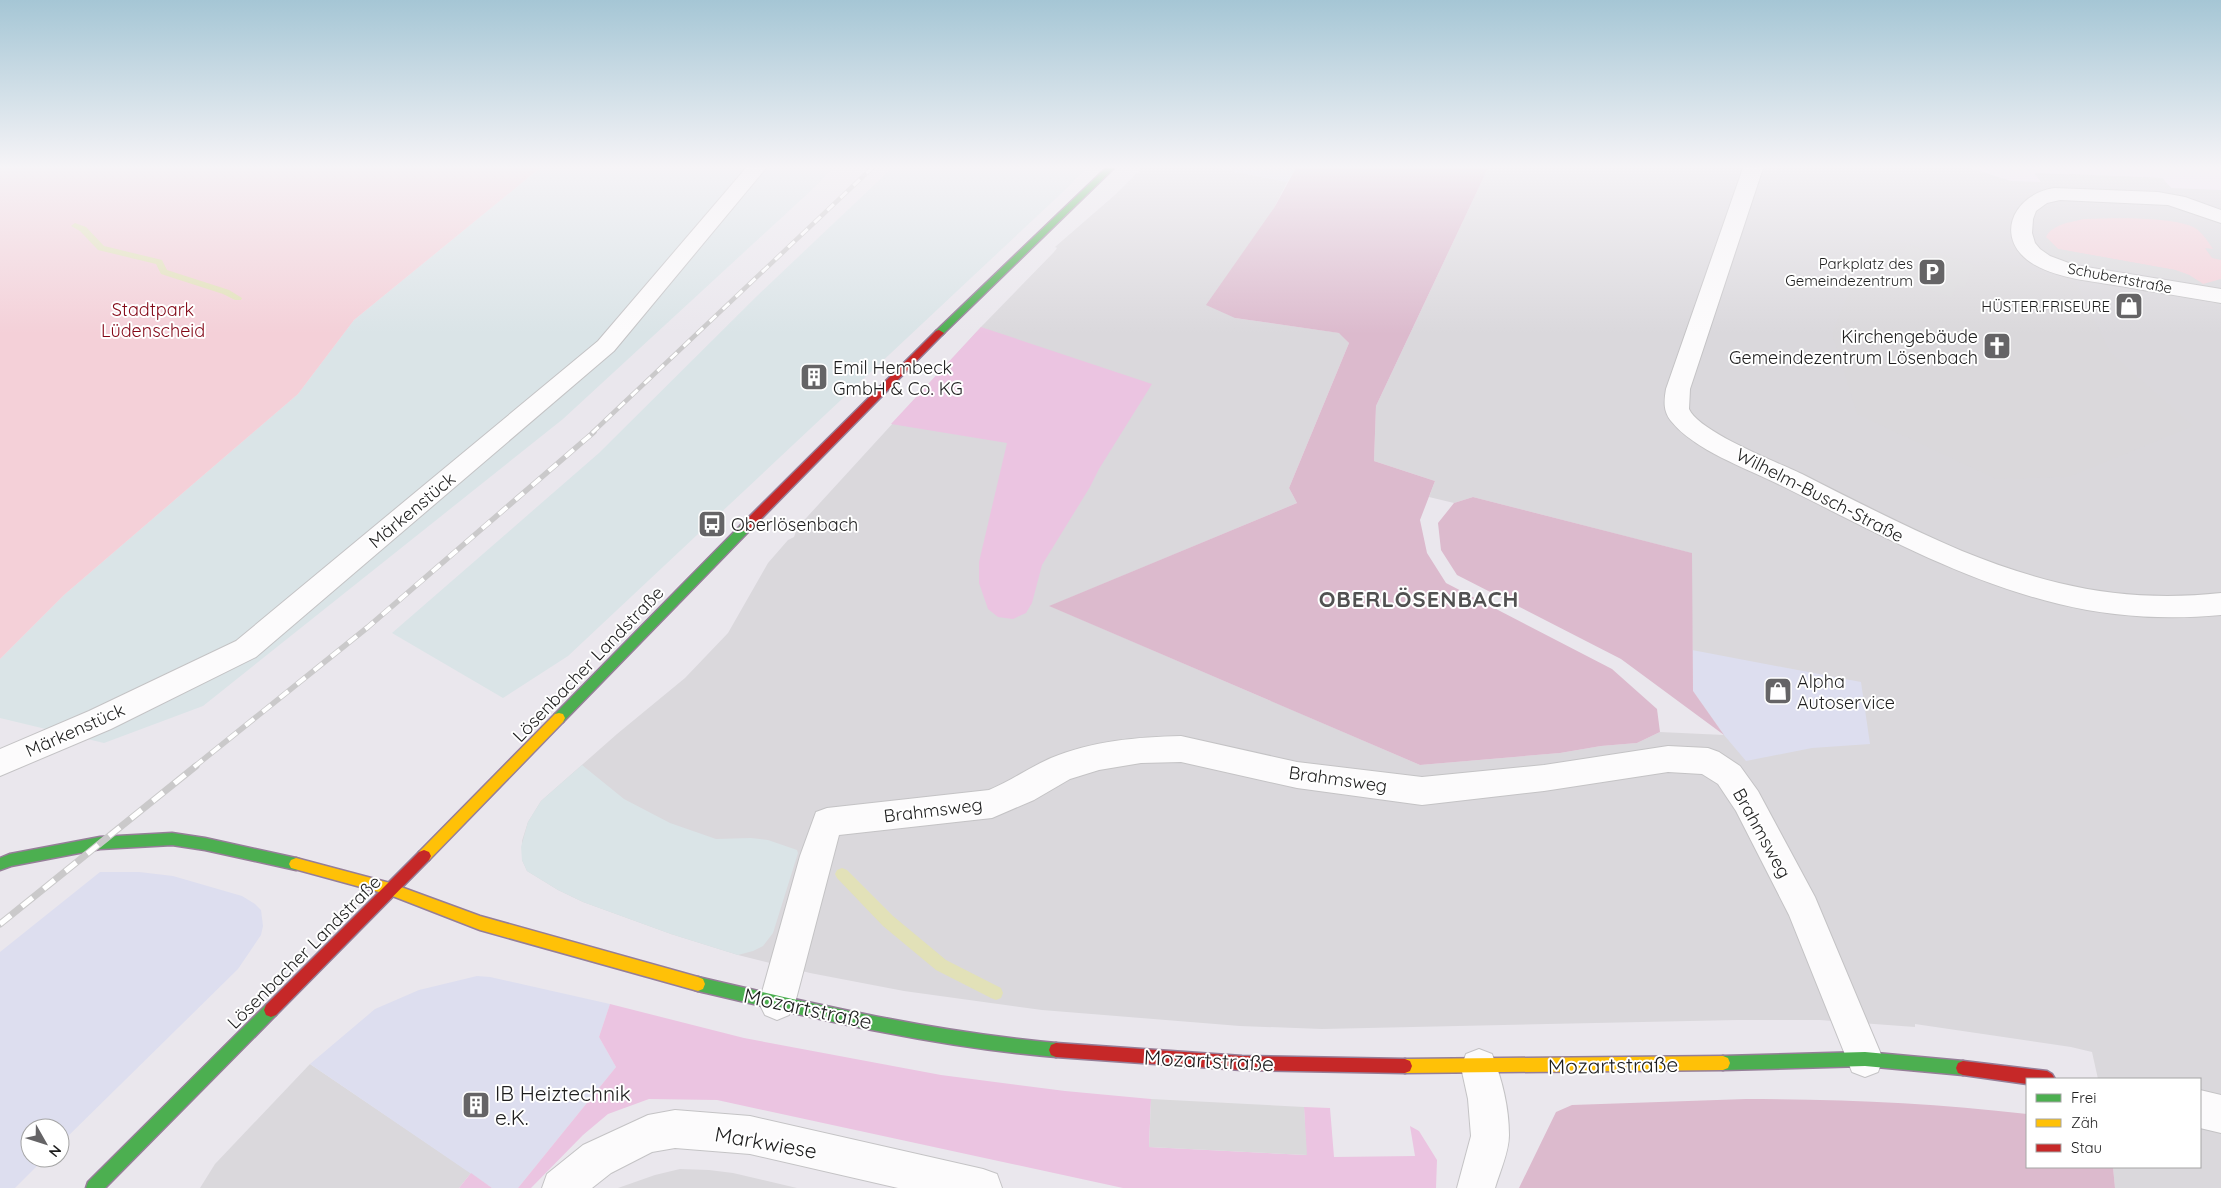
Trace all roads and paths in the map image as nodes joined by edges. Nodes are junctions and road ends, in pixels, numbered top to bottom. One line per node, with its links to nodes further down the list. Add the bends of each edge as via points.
1 (709, 223): 7 (street, Märkenstück, via 606,346 246,649 100,720)
2 (1053, 223): 9 (street, Lösenbacher Landstraße, via 853,418)
3 (1734, 223): 6 (street, Wilhelm-Busch-Straße, via 1678,389 1676,406 1679,415 1711,440 1758,464 1914,542 2006,579 2059,594 2127,606 2169,609)
4 (2022, 223): 5 (street, Schubertstraße, via 2020,237 2030,252 2048,262 2092,275)
5 (2221, 296)
6 (2221, 604)
7 (0, 763)
8 (0, 864): 9 (street, via 100,843 172,839 284,860)
9 (390, 889): 10 (street, Mozartstraße, via 480,923 576,952); 16 (street, Lösenbacher Landstraße)
10 (777, 1003): 11 (street, Brahmsweg, via 827,822 992,804 1061,768 1141,750 1182,749 1297,775 1422,791 1687,759 1708,761 1729,775 1755,814 1803,908); 12 (street, Mozartstraße, via 1013,1047 1242,1064)
11 (1865, 1059): 12 (street, Mozartstraße); 13 (street, Mozartstraße, via 1926,1063)
12 (1479, 1067): 19 (street, via 1487,1099 1490,1136)
13 (2039, 1078)
14 (2201, 1109): 15 (street)
15 (2221, 1114)
16 (94, 1188)
17 (561, 1188): 18 (street, Markwiese, via 597,1159 648,1134 675,1129 750,1135)
18 (983, 1188)
19 (1476, 1188)

